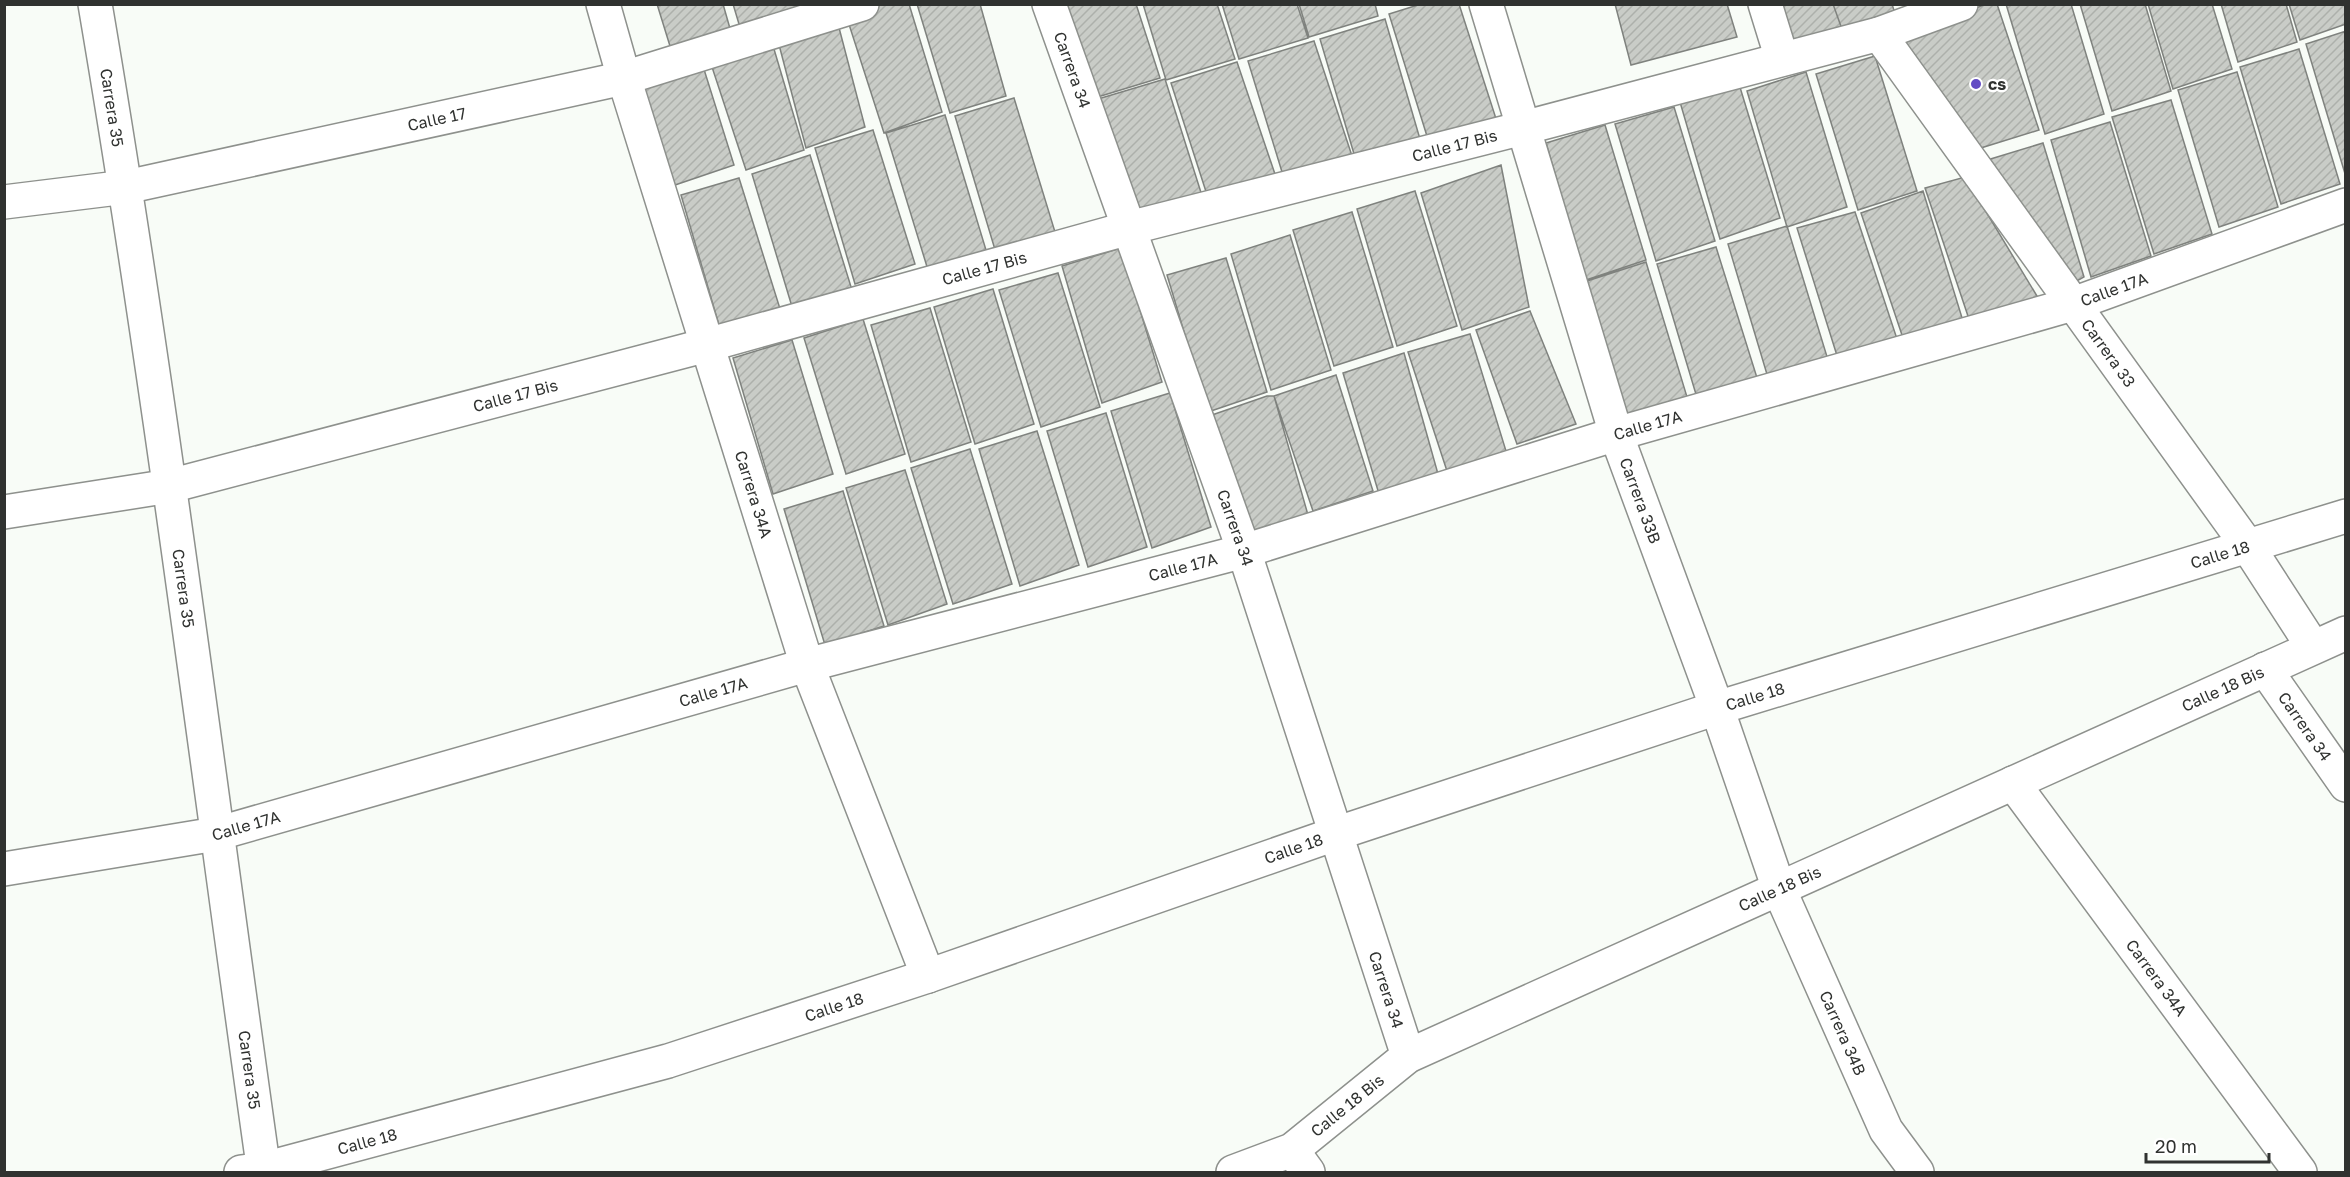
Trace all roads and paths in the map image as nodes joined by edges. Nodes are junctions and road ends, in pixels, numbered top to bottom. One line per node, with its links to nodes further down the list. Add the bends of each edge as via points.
1 (95, 4): 12 (street, Carrera 35)
2 (603, 4): 10 (street, Carrera 34A)
3 (861, 4): 10 (street, Calle 17)
4 (1049, 4): 15 (street, Carrera 34)
5 (1486, 4): 11 (street, Carrera 33B)
6 (1765, 4): 9 (street)
7 (1961, 4): 8 (street, Calle 17 Bis)
8 (1879, 34): 9 (street, Calle 17 Bis); 16 (street, Carrera 33)
9 (1782, 59): 11 (street, Calle 17 Bis)
10 (624, 78): 12 (street, Calle 17); 17 (street, Carrera 34A)
11 (1523, 128): 15 (street, Calle 17 Bis); 18 (street, Carrera 33B)
12 (126, 187): 13 (street, Calle 17); 19 (street, Carrera 35)
13 (4, 202)
14 (2346, 205): 16 (street, Calle 17A)
15 (1129, 228): 17 (street, Calle 17 Bis); 23 (street, Carrera 34)
16 (2073, 304): 18 (street, Calle 17A); 22 (street, Carrera 33)
17 (707, 345): 19 (street, Calle 17 Bis); 26 (street, Carrera 34A)
18 (1616, 434): 23 (street, Calle 17A); 28 (street, Carrera 33B)
19 (170, 486): 20 (street, Calle 17 Bis); 31 (street, Carrera 35)
20 (4, 513)
21 (2346, 516): 22 (street, Calle 18)
22 (2247, 545): 25 (street, Carrera 33); 28 (street, Calle 18)
23 (1244, 551): 26 (street, Calle 17A); 32 (street, Carrera 34)
24 (2346, 633): 25 (street, Calle 18 Bis)
25 (2313, 648): 27 (street, Calle 18 Bis)
26 (807, 665): 31 (street, Calle 17A); 35 (street, Carrera 34A)
27 (2265, 669): 29 (street, Calle 18 Bis); 30 (street, Carrera 34)
28 (1717, 708): 32 (street, Calle 18); 34 (street, Carrera 33B)
29 (2013, 783): 34 (street, Calle 18 Bis); 41 (street, Carrera 34A)
30 (2346, 785)
31 (216, 834): 33 (street, Calle 17A); 38 (street, Carrera 35)
32 (1335, 834): 35 (street, Calle 18); 36 (street, Carrera 34)
33 (4, 869)
34 (1779, 889): 36 (street, Calle 18 Bis); 40 (street, Carrera 34B, via 1886,1130)
35 (928, 976): 38 (street, Calle 18, via 668,1060)
36 (1408, 1056): 37 (street, Calle 18 Bis)
37 (1300, 1161): 39 (street, Calle 18 Bis)
38 (256, 1171)
39 (1233, 1173)
40 (1917, 1173)
41 (2300, 1173)

